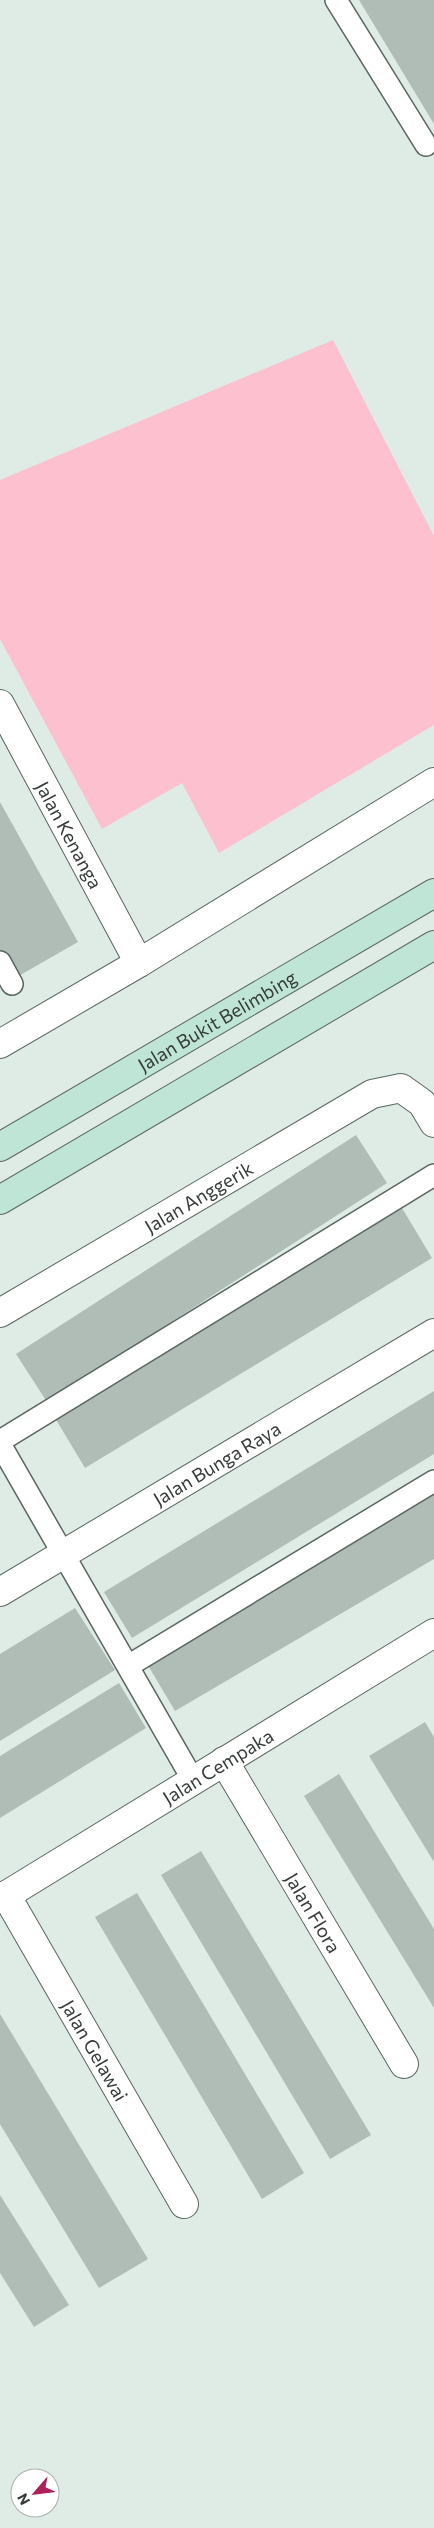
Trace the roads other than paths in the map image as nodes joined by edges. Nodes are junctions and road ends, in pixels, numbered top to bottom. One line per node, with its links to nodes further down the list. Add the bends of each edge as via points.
1 (336, 0): 2 (lane)
2 (426, 145)
3 (0, 704): 8 (street, Jalan Kenanga)
4 (434, 782): 8 (street)
5 (434, 892): 12 (main road, Jalan Bukit Belimbing)
6 (434, 945): 14 (main road)
7 (0, 962): 9 (lane)
8 (139, 963): 10 (street)
9 (12, 984)
10 (0, 1044)
11 (434, 1123): 15 (street, Jalan Anggerik, via 422,1103 401,1088 372,1094)
12 (0, 1147)
13 (434, 1175): 17 (lane)
14 (0, 1200)
15 (0, 1313)
16 (434, 1333): 19 (street, Jalan Bunga Raya)
17 (0, 1442): 19 (lane)
18 (434, 1481): 22 (lane)
19 (64, 1554): 20 (street, Jalan Bunga Raya); 22 (lane)
20 (0, 1592)
21 (434, 1633): 23 (street, Jalan Cempaka)
22 (128, 1666): 24 (lane)
23 (224, 1761): 24 (street, Jalan Cempaka); 26 (street, Jalan Flora)
24 (193, 1780): 25 (street, Jalan Cempaka)
25 (3, 1897): 27 (street, Jalan Gelawai)
26 (404, 2064)
27 (184, 2204)

